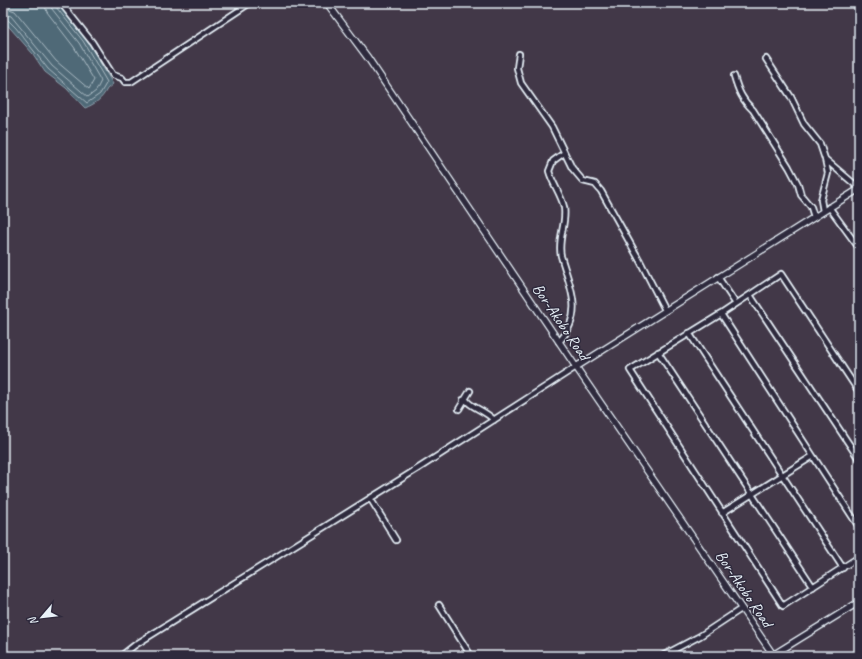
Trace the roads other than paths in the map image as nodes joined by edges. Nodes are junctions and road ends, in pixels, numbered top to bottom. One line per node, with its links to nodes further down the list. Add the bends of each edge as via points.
1 (61, 3): 2 (street, via 92,42 113,75 125,82 131,82)
2 (250, 3)
3 (327, 3): 20 (street, Bor-Akobo Road, via 368,58)
4 (519, 54): 7 (street, via 517,68 521,83 552,126)
5 (766, 59): 8 (street, via 791,97 804,124 820,144)
6 (734, 76): 12 (street, via 745,103 753,110 789,167)
7 (564, 153): 17 (street, via 583,181 592,182 599,188); 20 (street, via 553,161 549,171 564,208 564,225 560,236 561,255 572,291 574,308 572,319)
8 (825, 158): 9 (street); 11 (street, via 828,173 822,200)
9 (859, 188): 10 (street)
10 (829, 207): 11 (street); 13 (street)
11 (823, 211): 12 (street)
12 (814, 217): 14 (street)
13 (859, 248)
14 (718, 277): 16 (street); 17 (street)
15 (750, 295): 16 (street); 24 (street, via 781,274); 29 (street)
16 (736, 304): 18 (street)
17 (665, 310): 22 (street)
18 (721, 314): 19 (street); 28 (street)
19 (689, 333): 21 (street); 30 (street)
20 (559, 342): 22 (street, Bor-Akobo Road)
21 (658, 352): 31 (street); 33 (street, via 630,370)
22 (576, 367): 27 (street); 41 (street, Bor-Akobo Road)
23 (470, 391): 25 (street)
24 (859, 392)
25 (463, 400): 26 (street); 27 (street, via 483,410)
26 (459, 409)
27 (494, 420): 32 (street)
28 (813, 456): 30 (street); 34 (street)
29 (859, 459)
30 (782, 476): 31 (street); 37 (street)
31 (751, 494): 33 (street); 38 (street)
32 (370, 498): 35 (street); 42 (street)
33 (722, 513): 38 (street, via 783,606)
34 (859, 527)
35 (396, 540)
36 (859, 557): 37 (street)
37 (842, 568): 38 (street)
38 (813, 587)
39 (859, 602): 45 (street)
40 (439, 605): 43 (street)
41 (741, 609): 44 (street, via 700,636); 45 (street, Bor-Akobo Road)
42 (121, 656)
43 (471, 656)
44 (662, 656)
45 (773, 656)

